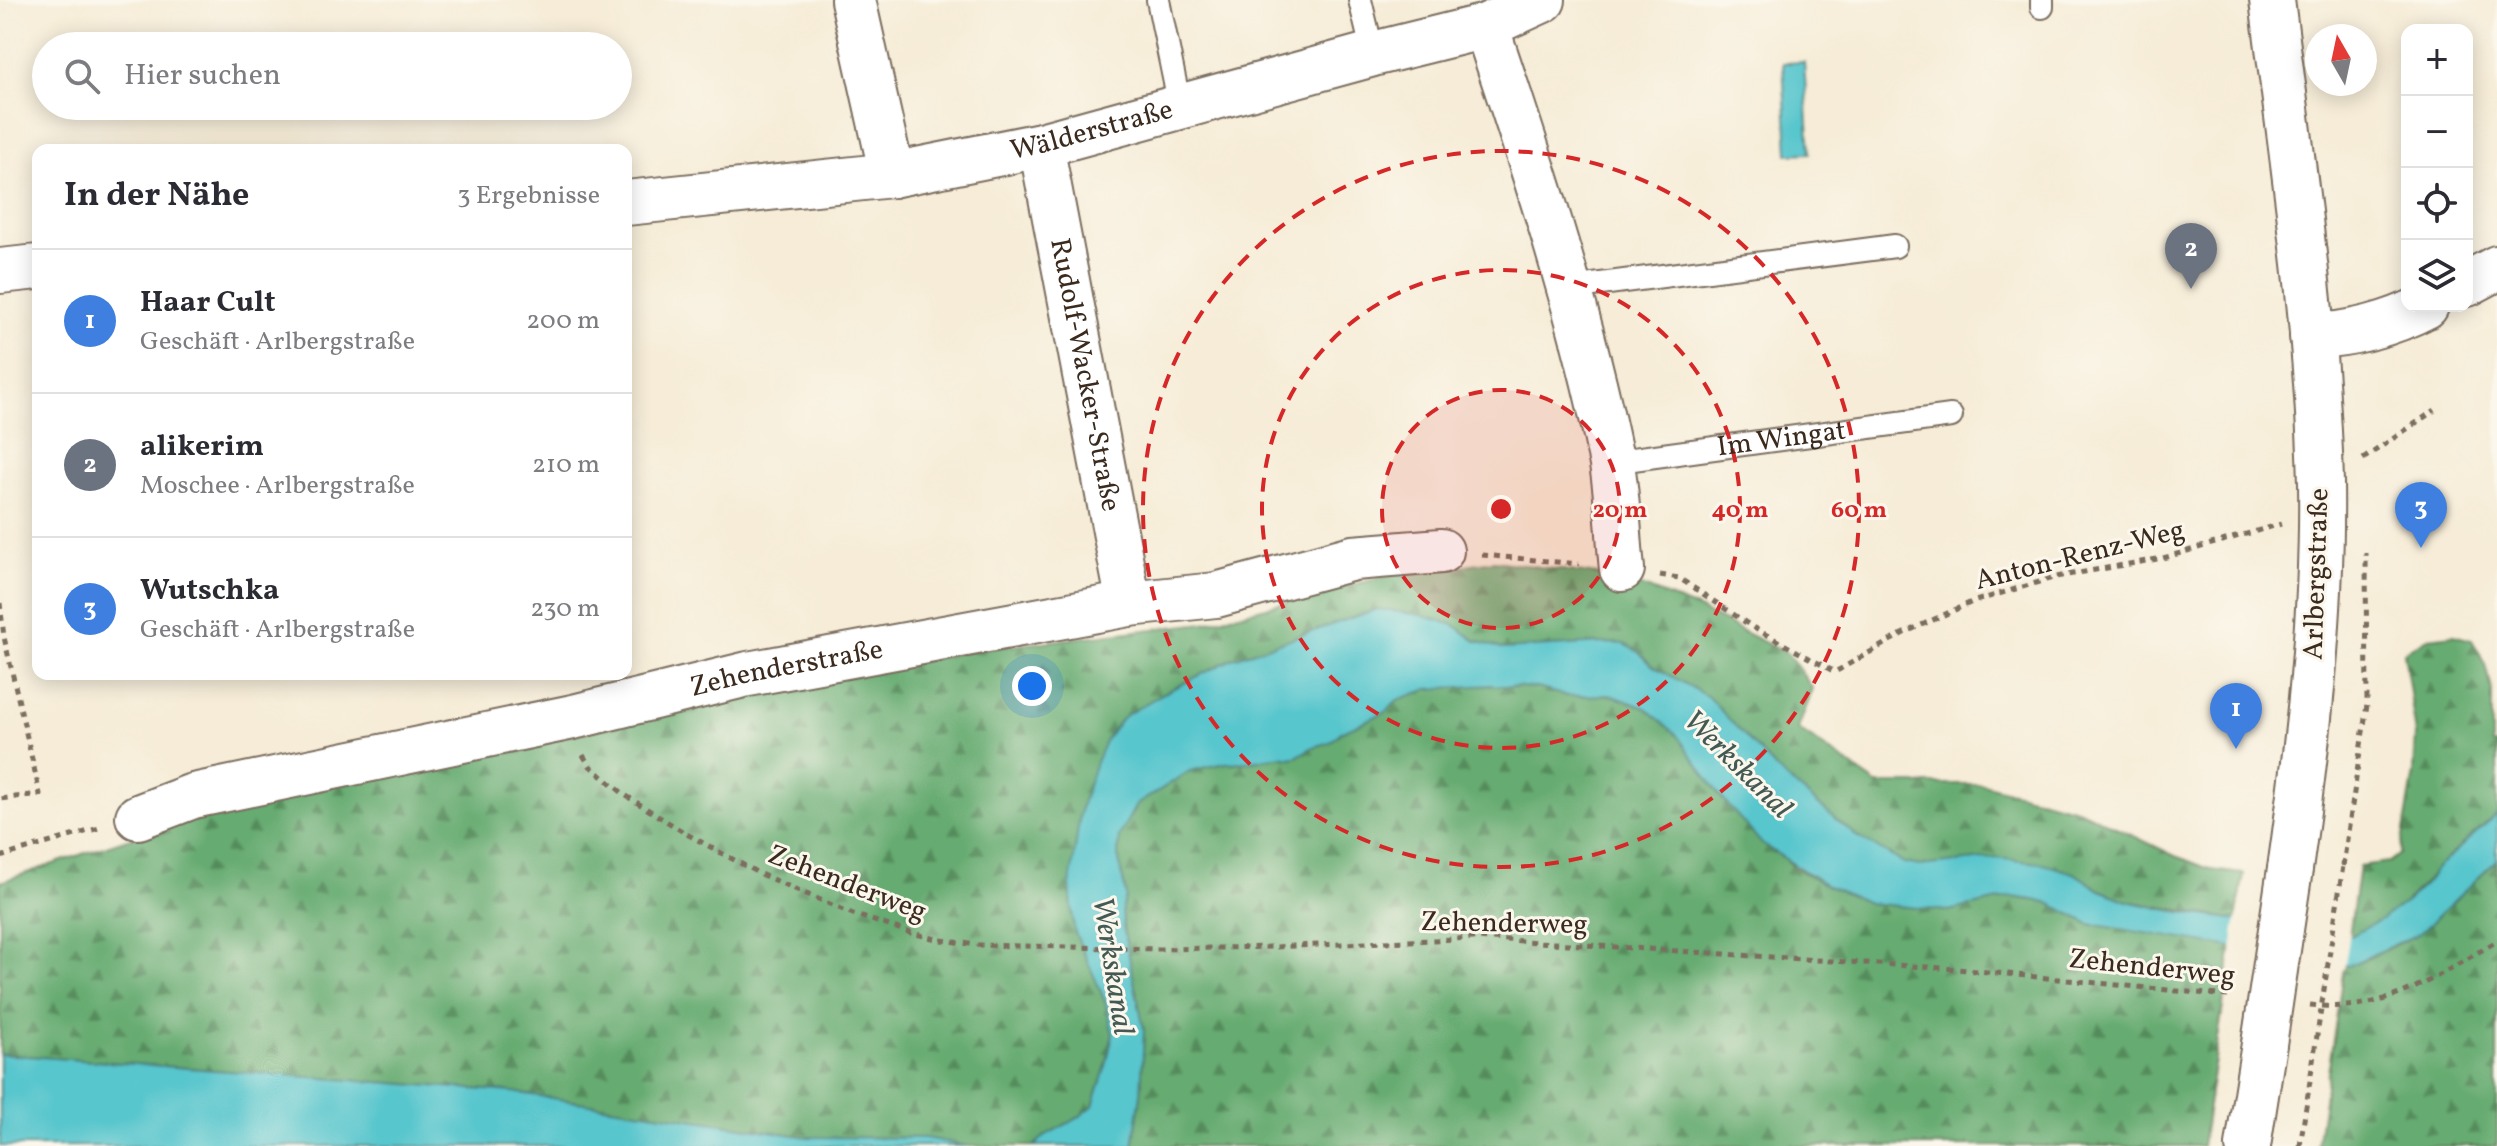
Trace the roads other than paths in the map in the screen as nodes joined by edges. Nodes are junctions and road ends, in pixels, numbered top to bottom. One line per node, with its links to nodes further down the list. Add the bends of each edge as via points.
1 (853, 0): 10 (street)
2 (1158, 0): 8 (lane)
3 (1360, 0): 7 (lane)
4 (1543, 0): 6 (street, Wälderstraße)
5 (2272, 0): 19 (street, Arlbergstraße)
6 (1486, 26): 7 (street, Wälderstraße); 17 (street)
7 (1373, 54): 8 (street, Wälderstraße)
8 (1180, 107): 9 (street, Wälderstraße)
9 (1041, 145): 10 (street, Wälderstraße); 24 (street, Rudolf-Wacker-Straße)
10 (892, 175): 11 (street, Wälderstraße)
11 (632, 202)
12 (1895, 246): 17 (lane)
13 (32, 268): 15 (street)
14 (2497, 268): 16 (street)
15 (0, 271)
16 (2473, 281)
17 (1570, 288): 21 (street)
18 (2415, 312): 19 (street, via 2340,335)
19 (2312, 336): 26 (street, Arlbergstraße, bridge, via 2321,485 2316,648 2290,869)
20 (1951, 416): 21 (lane, Im Wingat)
21 (1611, 462): 23 (street)
22 (1441, 551): 24 (street, Zehenderstraße, via 1353,558 1216,595)
23 (1622, 569)
24 (1129, 604): 25 (street, Zehenderstraße, via 748,674 573,717 193,796)
25 (138, 817)
26 (2248, 1146)

